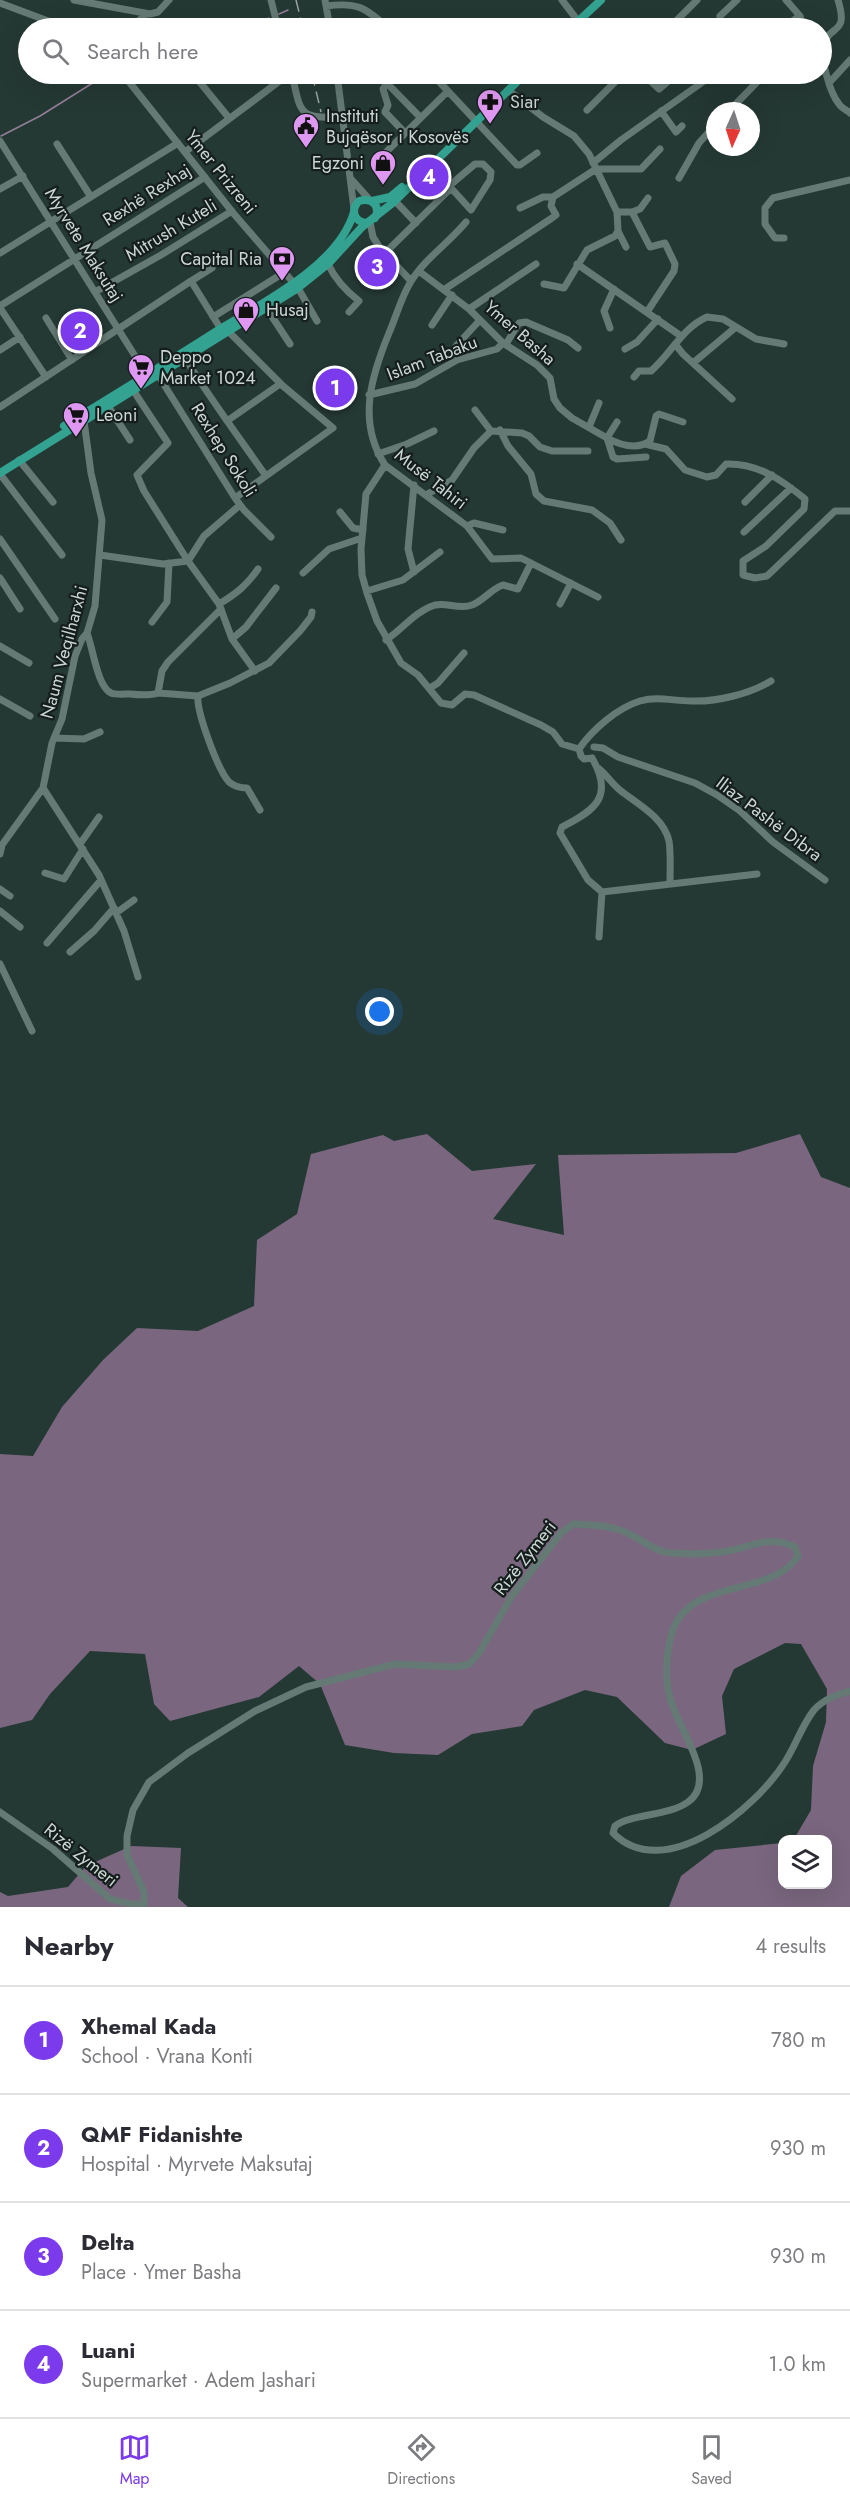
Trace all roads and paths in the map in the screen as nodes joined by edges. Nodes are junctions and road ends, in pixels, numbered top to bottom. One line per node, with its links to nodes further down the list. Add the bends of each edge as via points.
1 (74, 0): 14 (street)
2 (169, 0): 14 (street, via 158,12)
3 (271, 0): 19 (street)
4 (562, 0): 22 (street)
5 (593, 0): 23 (main road)
6 (601, 0): 24 (main road)
7 (697, 0): 25 (street)
8 (737, 0): 15 (street)
9 (786, 0): 16 (street)
10 (838, 0): 27 (street, via 842,20)
11 (348, 2): 13 (street); 21 (street)
12 (0, 3): 17 (street)
13 (325, 3): 20 (street)
14 (146, 14): 18 (street)
15 (720, 16)
16 (800, 16): 26 (street)
17 (40, 18)
18 (142, 18)
19 (276, 18)
20 (328, 18)
21 (375, 18)
22 (577, 18)
23 (582, 18)
24 (584, 18)
25 (679, 18)
26 (797, 18)
27 (832, 34)
28 (850, 60): 29 (street)
29 (832, 80)
30 (131, 84): 59 (street, Ymer Prizreni)
31 (201, 84): 53 (street)
32 (276, 84): 53 (street)
33 (293, 84): 51 (street, via 306,115)
34 (338, 84): 51 (street)
35 (387, 84): 52 (street); 56 (street, via 383,89 388,105 385,112)
36 (441, 84): 46 (street)
37 (508, 84): 54 (main road)
38 (514, 84): 45 (main road)
39 (613, 84): 48 (street)
40 (654, 84): 41 (street, via 659,89)
41 (665, 84)
42 (700, 84): 49 (street)
43 (755, 84): 47 (street)
44 (829, 84): 50 (street, via 839,105)
45 (508, 90): 54 (main road); 66 (street, via 574,136)
46 (448, 91): 52 (street); 54 (street)
47 (738, 102)
48 (587, 110)
49 (661, 111): 55 (street, via 676,132); 66 (street, via 621,140)
50 (850, 113)
51 (343, 117): 69 (street)
52 (420, 117): 56 (street)
53 (229, 118): 62 (street)
54 (474, 119): 63 (street, via 517,165); 65 (main road); 77 (main road, via 394,194)
55 (682, 126)
56 (405, 133): 64 (street)
57 (706, 136): 70 (street)
58 (0, 141): 67 (street, Myrvete Maksutaj)
59 (178, 143): 62 (street, Ymer Prizreni); 74 (street)
60 (57, 144): 74 (street)
61 (660, 149): 66 (street, via 641,169)
62 (185, 152): 68 (street, Ymer Prizreni)
63 (537, 153)
64 (377, 161)
65 (431, 166): 72 (street); 78 (main road)
66 (595, 166): 75 (street); 83 (street)
67 (23, 176): 73 (street); 85 (street, Myrvete Maksutaj)
68 (205, 177): 81 (street, Ymer Prizreni); 93 (street, Rexhë Rexhaj)
69 (351, 178): 77 (street); 80 (street)
70 (679, 178)
71 (850, 180): 89 (street, via 773,198 765,208 765,224 775,238)
72 (450, 187): 72 (street, via 475,164 483,164 491,172 471,210); 87 (street)
73 (0, 189)
74 (91, 197): 85 (street)
75 (553, 197): 79 (street, via 543,197); 104 (street, via 551,206 556,215)
76 (648, 198): 82 (street, via 640,209)
77 (370, 200): 80 (main road, via 359,201); 84 (main road, via 377,209)
78 (395, 201): 84 (main road); 87 (street)
79 (520, 208)
80 (354, 210): 84 (main road, via 358,220); 103 (main road, via 346,230)
81 (232, 211): 98 (street, Ymer Prizreni); 106 (street, Mitrush Kuteli)
82 (632, 212): 83 (street); 112 (street, via 650,247 665,243 675,264)
83 (617, 213): 88 (street)
84 (371, 221): 92 (street, via 373,237); 94 (main road)
85 (51, 222): 91 (street); 93 (street, Myrvete Maksutaj)
86 (466, 222): 99 (street)
87 (416, 223): 92 (street)
88 (618, 231): 90 (street); 96 (street, via 587,250)
89 (784, 238)
90 (626, 247)
91 (0, 253)
92 (385, 253): 101 (street)
93 (74, 258): 106 (street, Myrvete Maksutaj); 108 (street, Rexhë Rexhaj)
94 (328, 264): 103 (main road); 111 (street, via 348,293 359,301)
95 (536, 264): 110 (street, Ymer Basha)
96 (577, 264): 102 (street, via 564,288); 105 (street)
97 (212, 268): 100 (street, Myrvete Maksutaj)
98 (285, 272): 103 (street, Ymer Prizreni); 113 (street)
99 (420, 272): 101 (street); 104 (street, Ymer Basha)
100 (191, 280): 113 (street); 121 (street, Myrvete Maksutaj)
101 (411, 281): 142 (street, Musë Tahiri, via 374,372)
102 (544, 284)
103 (296, 286): 109 (main road); 117 (street, Ymer Prizreni); 122 (main road)
104 (445, 289): 107 (street, Ymer Basha)
105 (614, 289): 112 (street); 119 (street, via 604,311)
106 (95, 292): 121 (street, Myrvete Maksutaj)
107 (452, 295): 110 (street, Ymer Basha); 118 (street)
108 (0, 307): 124 (street)
109 (267, 309): 122 (main road); 125 (street)
110 (469, 309): 116 (street, Ymer Basha)
111 (349, 312)
112 (647, 312): 115 (street)
113 (213, 317): 122 (street)
114 (46, 318): 134 (street)
115 (658, 319): 123 (street); 131 (street)
116 (480, 320): 126 (street, Ymer Basha); 129 (street)
117 (316, 321)
118 (432, 326)
119 (610, 327)
120 (736, 327): 123 (street, via 719,317 707,317); 128 (street, via 756,339); 135 (street)
121 (119, 329): 134 (street, Myrvete Maksutaj); 136 (street, Myrvete Maksutaj)
122 (223, 330): 133 (main road); 140 (street)
123 (681, 336): 127 (street)
124 (20, 337): 132 (street); 138 (street)
125 (290, 344)
126 (505, 344): 130 (street, via 519,322 526,322); 142 (street, Islam Tabaku, via 457,360 415,384); 152 (street, Ymer Basha, via 550,378 560,408)
127 (675, 344): 135 (street); 139 (street, via 651,371 639,371)
128 (784, 344)
129 (456, 346)
130 (578, 348)
131 (625, 349)
132 (0, 350)
133 (183, 356): 136 (main road); 137 (main road); 149 (street)
134 (72, 360): 138 (street, Myrvete Maksutaj)
135 (693, 363): 143 (street)
136 (147, 375): 148 (main road)
137 (158, 375): 141 (main road); 171 (street, Rexhep Sokoli)
138 (46, 377): 145 (street, Myrvete Maksutaj)
139 (634, 377)
140 (280, 384): 149 (street); 166 (street, via 333,428)
141 (133, 390): 146 (main road); 187 (street, via 168,443 137,475)
142 (369, 395): 160 (street, Musë Tahiri, via 369,426)
143 (732, 399)
144 (599, 404): 152 (street)
145 (0, 406)
146 (108, 406): 148 (main road); 157 (street)
147 (476, 410): 155 (street)
148 (82, 419): 162 (main road); 164 (main road); 186 (street, Naum Veqilharxhi, via 102,519)
149 (228, 421): 166 (street)
150 (617, 422): 156 (street)
151 (683, 422): 158 (street, via 659,414 650,441)
152 (590, 427): 156 (street, Ymer Basha)
153 (500, 430): 155 (street); 159 (street, via 526,434 540,447 552,451); 183 (street, via 508,447 531,474 536,494 544,501 592,510 610,523)
154 (434, 431): 160 (street, Musë Tahiri)
155 (491, 431): 170 (street, via 452,480)
156 (607, 438): 158 (street, via 620,445); 161 (street, via 615,458)
157 (130, 440)
158 (645, 444): 167 (street, via 666,449 685,470 707,477 716,475 726,464 743,464)
159 (588, 451)
160 (378, 454): 163 (street, Musë Tahiri)
161 (646, 457)
162 (19, 460): 165 (main road); 172 (street)
163 (385, 465): 168 (street, Musë Tahiri); 180 (street, via 366,494)
164 (0, 467)
165 (0, 473): 185 (street)
166 (266, 476): 171 (street)
167 (772, 476): 169 (street); 173 (street)
168 (414, 485): 170 (street, Musë Tahiri); 192 (street, via 408,549)
169 (791, 488): 175 (street, via 805,500 804,509 766,546 743,561 743,575 767,576 835,511); 179 (street)
170 (426, 495): 177 (street, Musë Tahiri)
171 (235, 498): 174 (street, Rexhep Sokoli)
172 (53, 502)
173 (745, 502)
174 (240, 505): 181 (street, Rexhep Sokoli); 187 (street, via 204,536)
175 (850, 511)
176 (340, 512): 180 (street)
177 (467, 526): 178 (street, Musë Tahiri, via 474,523); 189 (street, Musë Tahiri, via 492,559 521,558)
178 (503, 530)
179 (744, 532)
180 (362, 534): 191 (street, via 329,549); 196 (street, via 362,575)
181 (271, 537)
182 (0, 539): 202 (street)
183 (621, 540)
184 (440, 552): 192 (street)
185 (62, 555)
186 (100, 555): 188 (street); 204 (street, Naum Veqilharxhi, via 95,606)
187 (188, 561): 188 (street); 199 (street)
188 (169, 563): 203 (street, via 167,602)
189 (531, 563): 194 (street, Musë Tahiri); 206 (street, via 518,590 503,585 470,606 430,607)
190 (258, 569): 199 (street, via 237,594)
191 (303, 573)
192 (414, 573): 196 (street, via 394,584)
193 (0, 578): 200 (street)
194 (571, 583): 197 (street, Musë Tahiri); 198 (street)
195 (276, 588): 205 (street)
196 (367, 591): 206 (street)
197 (598, 597)
198 (560, 604)
199 (220, 606): 205 (street); 213 (street, via 162,670)
200 (20, 609)
201 (312, 612): 210 (street, via 279,654)
202 (55, 619)
203 (152, 621)
204 (87, 633): 213 (street, via 98,676 112,694); 218 (street, Naum Veqilharxhi, via 75,656 62,719)
205 (232, 639): 210 (street)
206 (386, 640): 212 (street, via 401,663)
207 (0, 646): 209 (street)
208 (464, 653): 212 (street)
209 (29, 663)
210 (255, 671): 214 (street)
211 (771, 681): 219 (street, via 745,693 692,702 640,701 603,723)
212 (430, 688): 221 (street, via 447,705 465,694 474,695 541,725 562,744)
213 (158, 693): 214 (street)
214 (198, 696): 225 (street, via 197,708 226,778 247,788)
215 (0, 699): 216 (street)
216 (30, 716)
217 (100, 732): 218 (street, via 84,739)
218 (54, 738): 224 (street, Naum Veqilharxhi)
219 (585, 743): 220 (street, Iliaz Pashë Dibra); 221 (street)
220 (594, 747): 222 (street); 232 (street, Iliaz Pashë Dibra, via 603,747 618,757 695,783 717,795)
221 (579, 749): 222 (street, via 584,759)
222 (592, 758): 223 (street)
223 (598, 768): 233 (street, via 663,827 669,840); 235 (street, via 603,782 596,807 562,827 560,833 588,880)
224 (43, 788): 227 (street); 228 (street)
225 (260, 810)
226 (99, 818): 227 (street)
227 (81, 847): 229 (street, via 64,879); 231 (street)
228 (0, 854)
229 (45, 873)
230 (757, 874): 233 (street)
231 (101, 880): 238 (street); 242 (street)
232 (825, 880)
233 (670, 883): 235 (street)
234 (0, 889): 236 (street)
235 (602, 892): 241 (street)
236 (10, 896)
237 (134, 900): 238 (street)
238 (115, 910): 243 (street); 245 (street)
239 (0, 911): 240 (street)
240 (20, 927)
241 (599, 937)
242 (47, 943)
243 (70, 952)
244 (0, 964): 246 (street)
245 (138, 977)
246 (32, 1031)
247 (850, 1692): 248 (street, Rizë Zymeri, via 835,1695 814,1711 785,1763 741,1812 674,1850 647,1852 621,1840 614,1833 621,1821 688,1802 699,1786 700,1772 678,1722 666,1674 669,1645 678,1618 711,1596 779,1574 791,1567 798,1556 795,1547 781,1541 727,1551 670,1554 626,1532 573,1524 561,1533 512,1596 469,1664 395,1664 306,1687 255,1711 149,1782 133,1810 127,1836 127,1855 144,1892 144,1904 110,1899 53,1849)
248 (0, 1812)

